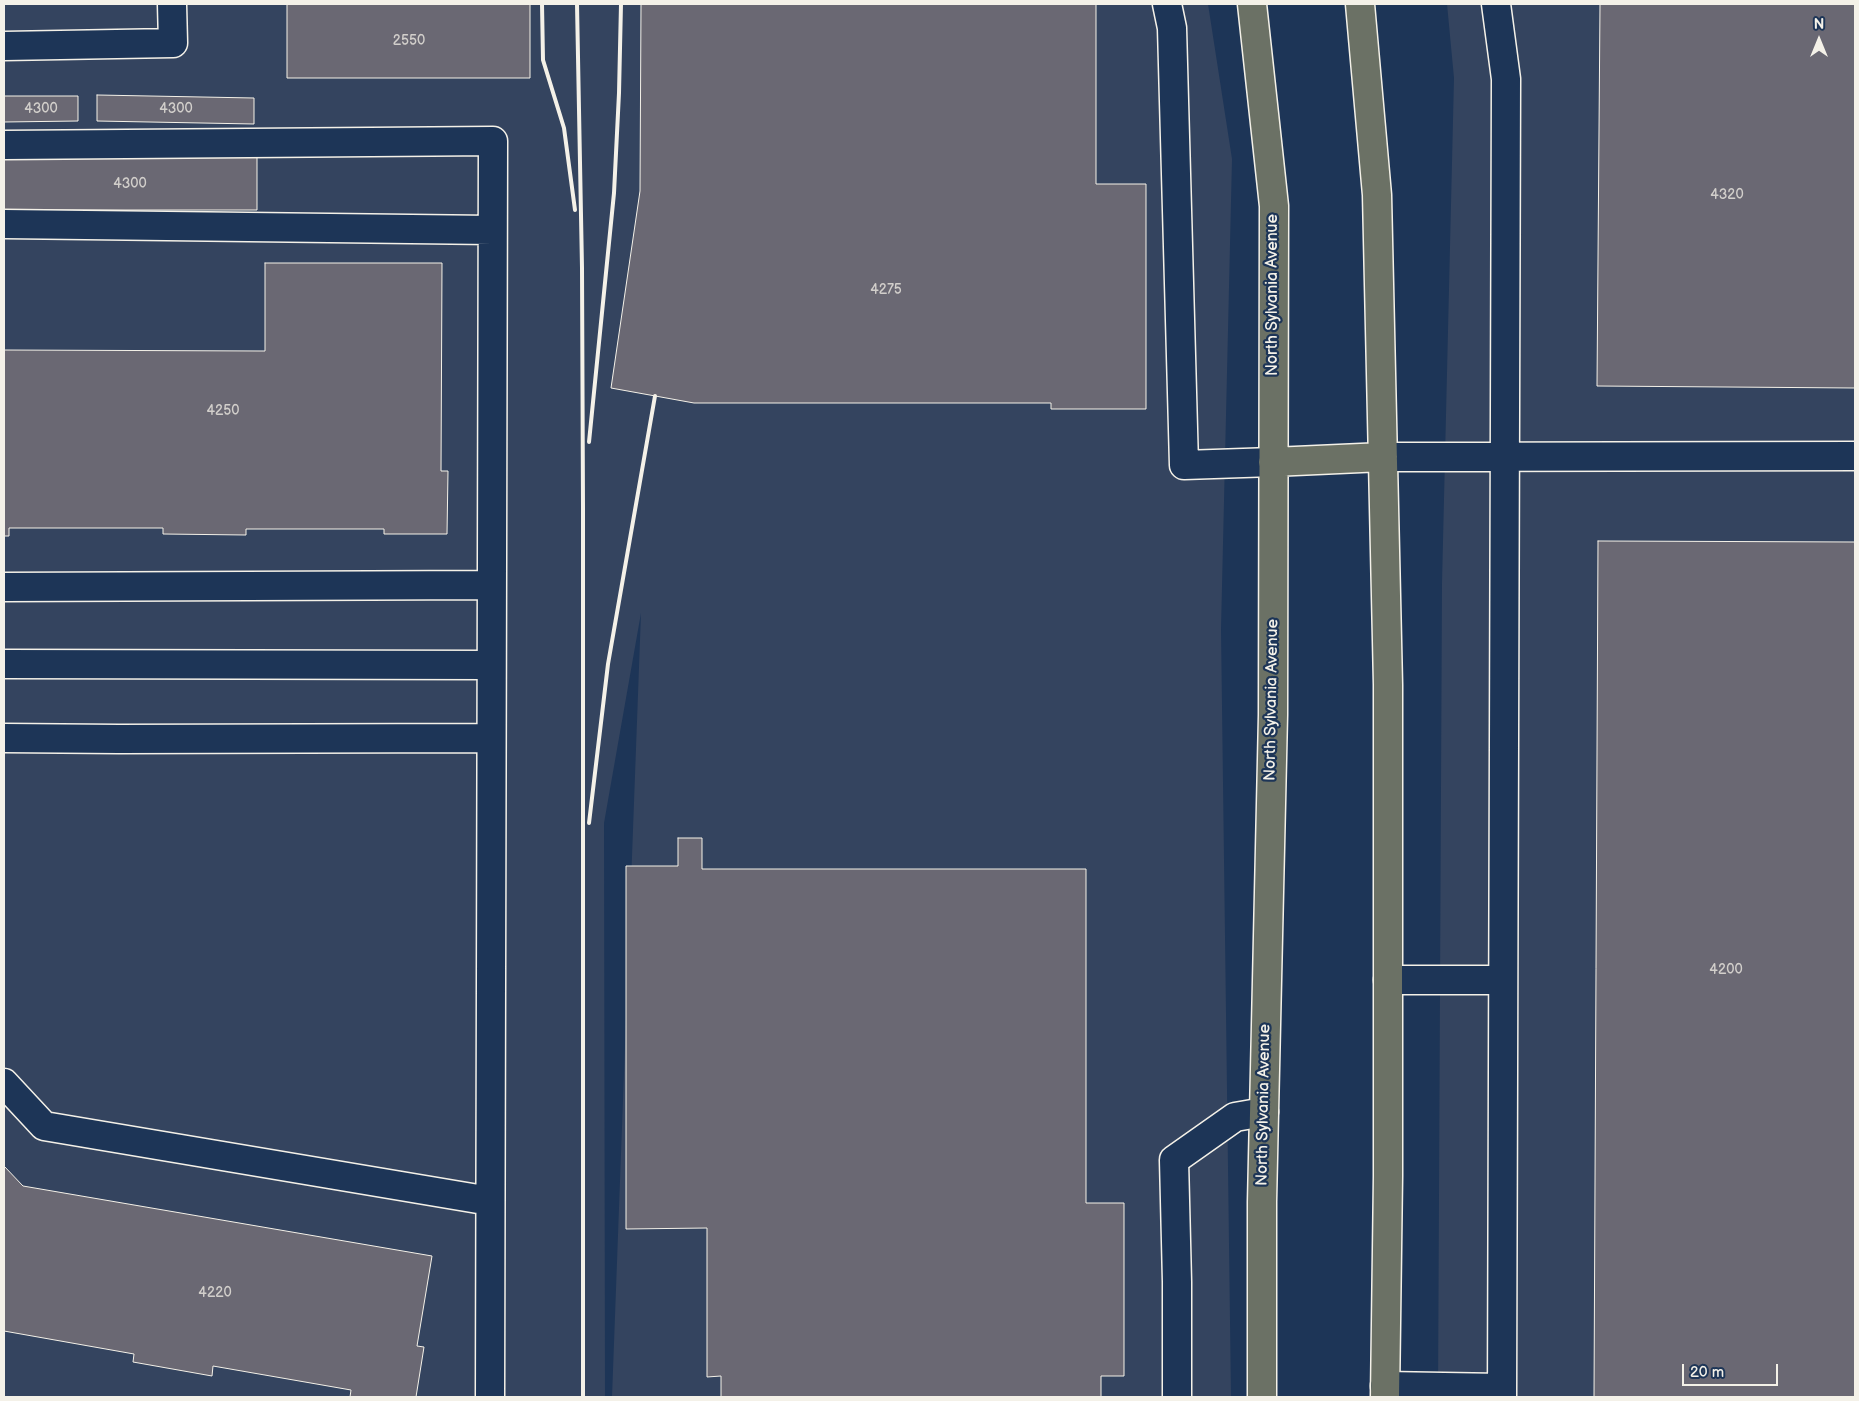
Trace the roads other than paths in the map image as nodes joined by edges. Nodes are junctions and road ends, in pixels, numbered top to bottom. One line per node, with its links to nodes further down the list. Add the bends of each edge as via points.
1 (172, 4): 6 (lane, via 173,43)
2 (1167, 4): 13 (lane, via 1172,28 1184,465)
3 (1252, 4): 13 (main road, North Sylvania Avenue, via 1274,206)
4 (1360, 4): 11 (main road, via 1377,195)
5 (1496, 4): 12 (lane, via 1506,80)
6 (4, 46)
7 (4, 145): 9 (lane, via 493,141)
8 (4, 224): 9 (lane)
9 (492, 230): 14 (lane)
10 (1855, 456): 12 (lane)
11 (1383, 457): 12 (lane); 13 (main road); 20 (main road, via 1388,685)
12 (1506, 457): 21 (lane)
13 (1273, 462): 23 (main road, North Sylvania Avenue, via 1273,724)
14 (491, 585): 15 (lane); 17 (lane)
15 (4, 587)
16 (4, 664): 17 (lane)
17 (491, 665): 19 (lane)
18 (4, 738): 19 (lane)
19 (491, 738): 24 (lane)
20 (1388, 980): 21 (lane); 25 (main road)
21 (1503, 980): 26 (lane)
22 (4, 1083): 24 (lane, via 44,1126)
23 (1264, 1112): 28 (lane, via 1235,1117 1174,1160); 29 (main road, North Sylvania Avenue)
24 (490, 1201): 27 (lane)
25 (1385, 1391): 26 (lane)
26 (1502, 1392)
27 (490, 1397)
28 (1177, 1397)
29 (1262, 1397)

